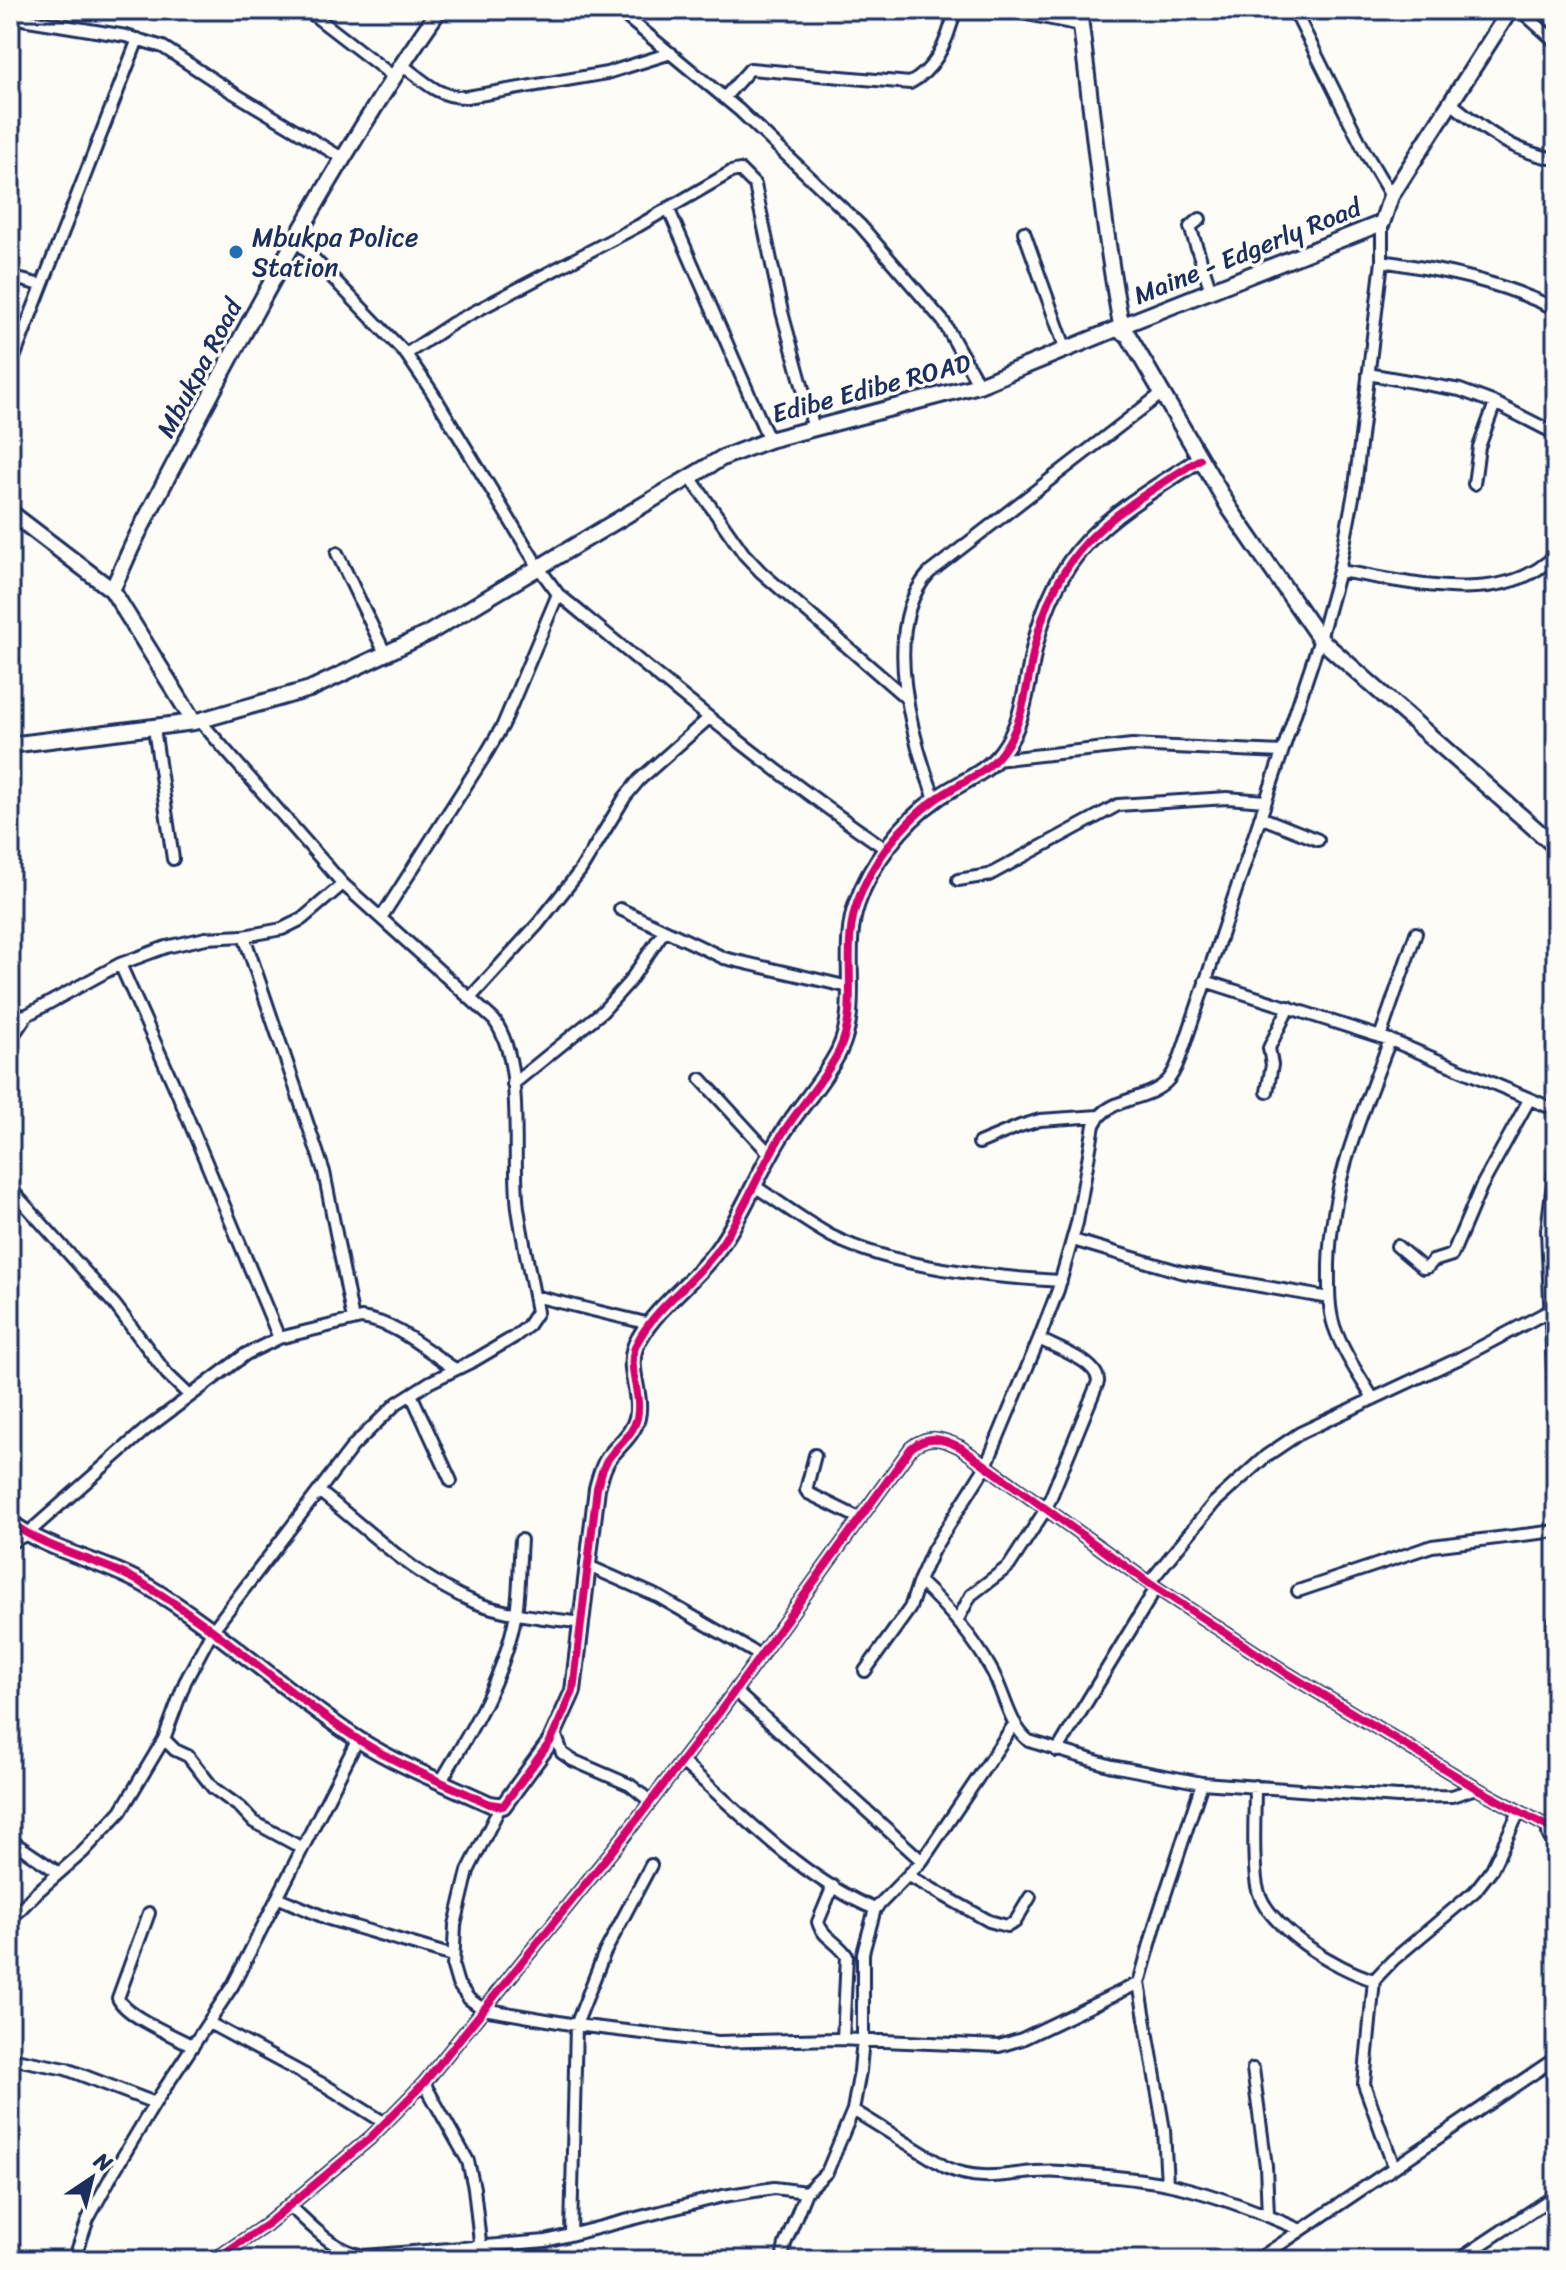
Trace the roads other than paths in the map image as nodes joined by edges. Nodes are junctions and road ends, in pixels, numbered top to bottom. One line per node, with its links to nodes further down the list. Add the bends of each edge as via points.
1 (307, 10): 14 (street)
2 (439, 10): 14 (street, Mbukpa Road)
3 (618, 10): 13 (street)
4 (955, 10): 15 (street, via 930,67 910,83 750,69)
5 (1008, 10): 10 (street)
6 (1294, 10): 19 (street)
7 (1510, 10): 16 (street, Maine - Edgerly Road)
8 (1520, 10): 12 (street)
9 (10, 17): 11 (street)
10 (1080, 18): 30 (street)
11 (138, 39): 17 (street, via 176,54); 27 (street)
12 (1556, 42)
13 (671, 53): 14 (street, via 607,73 467,97 450,98); 15 (street)
14 (398, 70): 17 (street, Mbukpa Road)
15 (724, 98): 35 (street, via 860,225 943,321)
16 (1451, 103): 18 (street, via 1501,142); 19 (street, Maine - Edgerly Road)
17 (344, 159): 24 (street, Mbukpa Road)
18 (1556, 159)
19 (1391, 196): 22 (street, Maine - Edgerly Road)
20 (668, 208): 32 (street, via 453,323); 38 (street, via 731,172 740,170 755,185); 40 (street)
21 (1200, 219): 28 (street, via 1190,227)
22 (1382, 223): 25 (street); 28 (street, Maine - Edgerly Road)
23 (1024, 232): 31 (street)
24 (296, 240): 32 (street); 50 (street, Mbukpa Road)
25 (1382, 261): 29 (street, via 1475,278); 34 (street)
26 (10, 277): 27 (street)
27 (41, 285): 33 (street)
28 (1211, 291): 30 (street, Maine - Edgerly Road)
29 (1556, 309)
30 (1122, 328): 31 (street, Edibe Edibe ROAD); 36 (street)
31 (1066, 350): 35 (street, Edibe Edibe ROAD)
32 (406, 354): 48 (street)
33 (10, 368)
34 (1368, 374): 37 (street, via 1438,384); 49 (street)
35 (979, 385): 38 (street, Edibe Edibe ROAD)
36 (1161, 394): 41 (street); 54 (street, via 921,582 905,622)
37 (1495, 403): 39 (street); 43 (street, via 1479,447)
38 (814, 429): 40 (street, Edibe Edibe ROAD)
39 (1556, 434)
40 (769, 440): 42 (street, Edibe Edibe ROAD)
41 (1200, 459): 52 (street); 60 (street, via 1124,509 1066,566 1046,605 1015,728)
42 (690, 477): 48 (street, Edibe Edibe ROAD); 54 (street, via 761,572)
43 (1474, 484)
44 (10, 512): 50 (street)
45 (337, 553): 53 (street)
46 (1556, 554): 47 (street)
47 (1552, 565): 49 (street, via 1488,588)
48 (539, 568): 51 (street); 53 (street, Edibe Edibe ROAD)
49 (1339, 571): 52 (street)
50 (112, 590): 56 (street)
51 (558, 594): 55 (street); 71 (street, via 503,725)
52 (1320, 639): 59 (street); 65 (street)
53 (386, 655): 56 (street, Edibe Edibe ROAD, via 310,689)
54 (905, 697): 61 (street)
55 (709, 718): 66 (street); 78 (street, via 639,780 580,871)
56 (197, 722): 57 (street, Edibe Edibe ROAD); 69 (street)
57 (154, 728): 58 (street, Edibe Edibe ROAD); 67 (street)
58 (10, 745)
59 (1282, 752): 60 (street, via 1132,745); 62 (street)
60 (996, 760): 61 (street)
61 (935, 799): 66 (street)
62 (1265, 801): 63 (street); 68 (street, via 1227,798 1118,805 989,875)
63 (1260, 817): 64 (street); 76 (street)
64 (1318, 840)
65 (1556, 847)
66 (886, 849): 77 (street, via 856,904)
67 (173, 859)
68 (958, 880)
69 (343, 884): 71 (street); 74 (street, via 302,919)
70 (620, 909): 72 (street)
71 (381, 918): 78 (street)
72 (664, 931): 77 (street, via 724,958); 85 (street, via 603,1011)
73 (1416, 933): 82 (street)
74 (244, 936): 75 (street, via 166,947); 101 (street, via 324,1172)
75 (120, 964): 80 (street); 103 (street)
76 (1205, 981): 79 (street); 89 (street, via 1168,1081)
77 (849, 987): 91 (street, via 839,1050)
78 (470, 998): 85 (street, via 502,1031)
79 (1289, 1007): 82 (street); 86 (street, via 1269,1048)
80 (27, 1015): 81 (street); 83 (street)
81 (10, 1017)
82 (1385, 1038): 87 (street); 99 (street, via 1342,1167 1330,1238)
83 (10, 1040)
84 (701, 1079): 91 (street)
85 (513, 1084): 98 (street, via 518,1206)
86 (1267, 1092)
87 (1529, 1100): 88 (street); 96 (street, via 1481,1187 1452,1255 1423,1268)
88 (1556, 1110)
89 (1099, 1116): 90 (street, via 1040,1120); 95 (street)
90 (979, 1143)
91 (770, 1154): 93 (street)
92 (1556, 1175): 100 (street, via 1549,1230)
93 (753, 1185): 97 (street, via 810,1224 865,1250 1002,1278); 102 (street, via 720,1247)
94 (10, 1188): 109 (street)
95 (1073, 1240): 97 (street); 99 (street, via 1181,1272)
96 (1397, 1246)
97 (1061, 1281): 104 (street)
98 (534, 1296): 102 (street); 106 (street, via 537,1312 527,1327)
99 (1329, 1298): 110 (street, via 1346,1354)
100 (1551, 1310): 105 (street); 110 (street)
101 (353, 1320): 103 (street); 106 (street, via 389,1326)
102 (650, 1324): 122 (street, via 634,1349 638,1416 602,1472)
103 (279, 1338): 109 (street, via 246,1354)
104 (1039, 1339): 112 (street); 115 (street, via 1093,1367 1098,1375)
105 (1556, 1358): 108 (street)
106 (455, 1369): 107 (street)
107 (411, 1394): 113 (street); 114 (street, via 378,1419)
108 (1556, 1395)
109 (190, 1396): 119 (street)
110 (1372, 1397): 124 (street, via 1266,1456 1214,1503)
111 (815, 1455): 116 (street, via 808,1493)
112 (986, 1466): 115 (street); 116 (street, via 945,1440 930,1437 911,1448); 123 (street)
113 (451, 1481)
114 (320, 1492): 126 (street, via 435,1582 476,1603); 130 (street)
115 (1046, 1509): 124 (street); 127 (street, via 1009,1566 971,1595)
116 (859, 1518): 131 (street)
117 (10, 1522): 119 (street)
118 (1556, 1531): 125 (street, via 1432,1546)
119 (27, 1534): 121 (street); 130 (street, via 134,1579)
120 (521, 1540): 126 (street)
121 (10, 1543)
122 (586, 1565): 129 (street); 131 (street, via 659,1597)
123 (919, 1581): 127 (street); 132 (street, via 910,1608)
124 (1152, 1585): 139 (street); 144 (street)
125 (1298, 1591)
126 (516, 1613): 129 (street); 141 (street, via 490,1695)
127 (957, 1621): 135 (street, via 993,1672)
128 (1556, 1622): 134 (street)
129 (582, 1623): 136 (street, via 573,1691)
130 (212, 1631): 137 (street); 138 (street)
131 (761, 1656): 133 (street)
132 (865, 1671)
133 (735, 1691): 140 (street); 152 (street)
134 (1556, 1706)
135 (1015, 1723): 139 (street, via 1029,1741); 152 (street)
136 (555, 1733): 145 (street, via 562,1753 630,1785); 146 (street)
137 (164, 1739): 151 (street, via 254,1822); 154 (street, via 121,1811)
138 (358, 1739): 141 (street); 151 (street)
139 (1057, 1751): 142 (street)
140 (682, 1762): 145 (street); 156 (street)
141 (441, 1781): 146 (street)
142 (1202, 1783): 143 (street); 164 (street)
143 (1255, 1786): 144 (street, via 1398,1797 1452,1796); 163 (street, via 1257,1886 1262,1902 1277,1920 1338,1966)
144 (1476, 1788): 147 (street)
145 (650, 1801): 165 (street)
146 (500, 1807): 162 (street, via 468,1871)
147 (1519, 1812): 148 (street); 163 (street, via 1499,1857 1475,1891)
148 (1552, 1823): 150 (street, via 1548,1835)
149 (10, 1840): 154 (street)
150 (1556, 1843)
151 (302, 1848): 158 (street)
152 (922, 1861): 155 (street)
153 (651, 1865): 167 (street, via 604,1954)
154 (59, 1873): 161 (street)
155 (909, 1876): 157 (street, via 1007,1926); 159 (street)
156 (833, 1886): 159 (street); 168 (street, via 818,1922 847,1956)
157 (1030, 1897)
158 (279, 1898): 162 (street, via 329,1919); 166 (street)
159 (875, 1909): 169 (street, via 863,1953)
160 (149, 1913): 170 (street, via 118,1998 129,2011)
161 (10, 1920)
162 (453, 1956): 165 (street, via 458,1984)
163 (1374, 1980): 178 (street, via 1364,2084)
164 (1139, 1983): 169 (street, via 999,2046); 179 (street, via 1164,2130)
165 (483, 2009): 167 (street); 174 (street)
166 (209, 2023): 170 (street); 177 (street)
167 (576, 2025): 168 (street, via 718,2042); 185 (street)
168 (843, 2039): 169 (street)
169 (863, 2039): 176 (street)
170 (193, 2046): 175 (street)
171 (10, 2058): 175 (street, via 66,2069)
172 (1556, 2058): 178 (street)
173 (1253, 2069): 183 (street)
174 (424, 2083): 177 (street); 186 (street, via 468,2161)
175 (155, 2103): 189 (street, via 88,2219)
176 (853, 2110): 179 (street, via 963,2175 1059,2172); 180 (street, via 827,2172)
177 (385, 2123): 182 (street)
178 (1394, 2167): 184 (street)
179 (1167, 2184): 183 (street)
180 (806, 2192): 185 (street, via 774,2188 723,2196); 192 (street)
181 (1556, 2195): 194 (street)
182 (289, 2205): 188 (street, via 337,2247); 190 (street)
183 (1268, 2215): 184 (street)
184 (1301, 2230): 193 (street)
185 (571, 2234): 186 (street)
186 (479, 2247): 188 (street); 191 (street)
187 (1556, 2254): 195 (street)
188 (364, 2258)
189 (74, 2260)
190 (214, 2260)
191 (482, 2260)
192 (782, 2260)
193 (1257, 2260)
194 (1458, 2260)
195 (1549, 2260)

